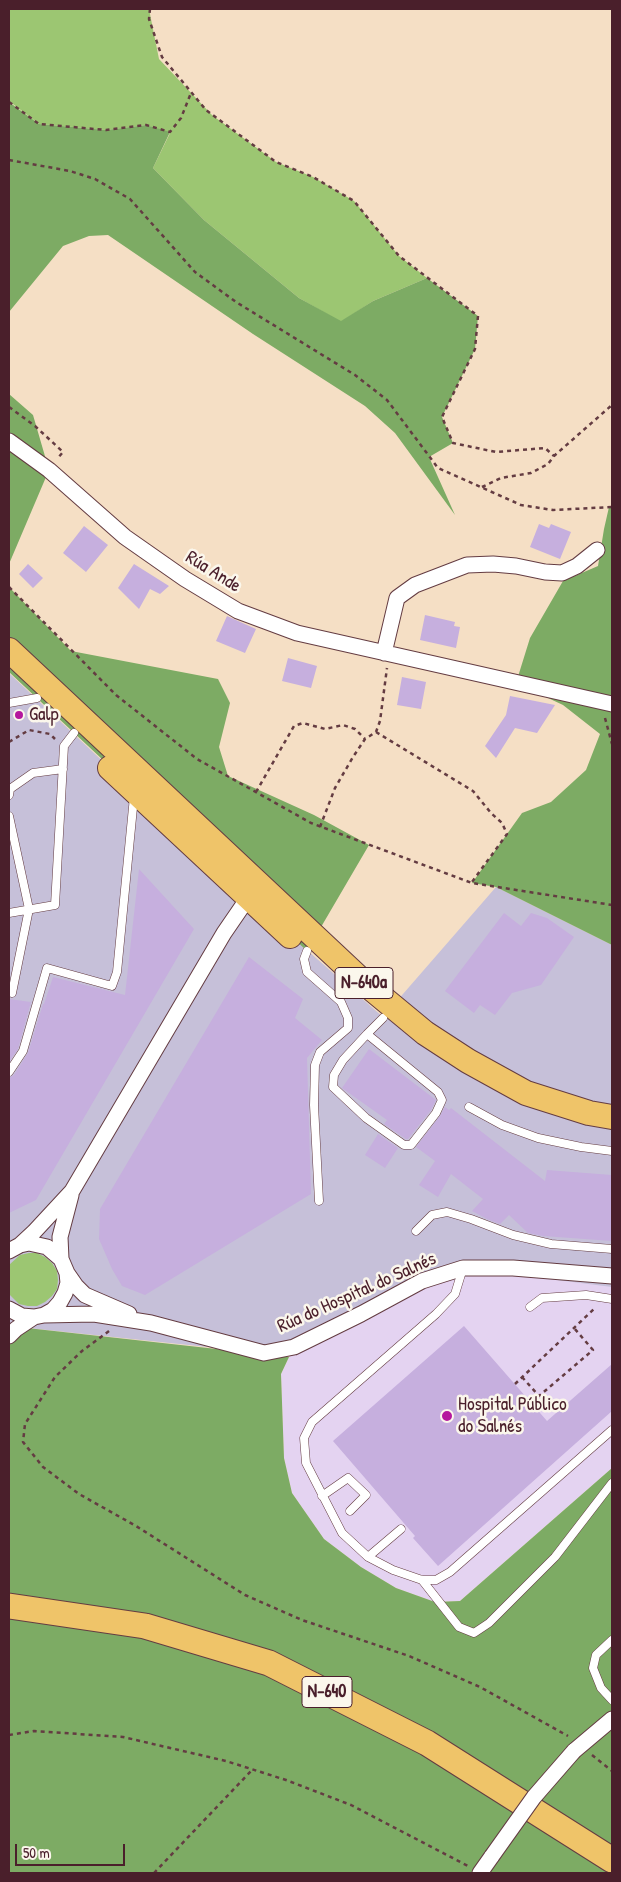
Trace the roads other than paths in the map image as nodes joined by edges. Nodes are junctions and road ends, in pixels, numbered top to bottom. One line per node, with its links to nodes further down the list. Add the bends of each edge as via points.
1 (9, 441): 4 (street, Rúa Ande, via 49,470 125,537 184,579 238,611 297,633)
2 (596, 550): 4 (street, via 577,566 562,573 493,564 466,565 415,585 397,598)
3 (9, 650): 11 (main road, N-640a)
4 (387, 654): 8 (street, Rúa Ande)
5 (9, 672): 6 (main road, N-640a)
6 (37, 698): 7 (lane); 9 (main road, N-640a)
7 (9, 703)
8 (606, 703)
9 (69, 740): 10 (lane); 11 (main road, N-640a)
10 (63, 769): 12 (lane, via 33,773 10,789); 15 (lane, via 55,905)
11 (145, 789): 14 (main road, N-640a); 20 (main road, N-640a); 22 (lane, via 117,972 112,986 46,968 23,1051)
12 (9, 795)
13 (9, 816): 15 (lane)
14 (248, 898): 17 (main road, N-640a); 20 (street, via 264,900 355,986); 27 (street, via 224,933)
15 (29, 909): 16 (lane); 18 (lane)
16 (9, 913)
17 (307, 951): 19 (main road, N-640a); 28 (lane, via 304,959 307,972 340,1002 348,1018 348,1028 320,1052 315,1065)
18 (12, 993)
19 (383, 1018): 21 (lane); 25 (main road, N-640a, via 414,1044 463,1076 521,1106)
20 (425, 1033): 24 (main road, N-640a, via 526,1092 589,1113)
21 (367, 1034): 21 (lane, via 334,1074 333,1087 366,1118 404,1145 411,1145 442,1100 438,1092)
22 (9, 1072)
23 (469, 1107): 26 (lane, via 502,1125 538,1138)
24 (612, 1117)
25 (612, 1128)
26 (612, 1151)
27 (72, 1191): 30 (street, via 34,1232); 32 (street, via 60,1237)
28 (319, 1201)
29 (416, 1231): 31 (lane, via 432,1215 447,1212 512,1235 551,1244)
30 (14, 1248): 32 (street, Rúa do Hospital do Salnés, via 38,1244 47,1247)
31 (612, 1249)
32 (64, 1266): 38 (street, via 68,1283 65,1293 53,1310); 39 (street, Rúa do Hospital do Salnés, via 85,1295)
33 (463, 1268): 34 (street, Rúa do Hospital do Salnés, via 513,1268); 39 (street, Rúa do Hospital do Salnés, via 422,1281 294,1347 264,1354); 43 (lane, via 455,1294 436,1314 312,1422 304,1438 306,1463)
34 (612, 1276)
35 (610, 1298): 36 (lane, via 586,1294 542,1298)
36 (530, 1307)
37 (9, 1309): 38 (street, via 22,1316)
38 (39, 1316): 39 (street, Rúa do Hospital do Salnés, via 94,1314); 40 (street, via 16,1328)
39 (151, 1323)
40 (9, 1336)
41 (612, 1430): 47 (lane, via 450,1572 436,1580)
42 (612, 1483): 47 (lane, via 556,1557 489,1623 474,1632 459,1627)
43 (322, 1496): 44 (lane, via 348,1478 366,1496); 46 (lane, via 342,1533)
44 (350, 1512)
45 (401, 1529): 46 (lane)
46 (368, 1557): 47 (lane)
47 (422, 1580)
48 (9, 1606): 52 (highway, N-640, via 145,1626 269,1663 427,1743)
49 (612, 1640): 50 (lane, via 596,1655 593,1668 601,1688)
50 (612, 1700)
51 (612, 1719): 55 (street, bridge, via 578,1748 534,1797)
52 (570, 1833): 53 (highway, N-640); 54 (highway)
53 (612, 1860)
54 (612, 1868)
55 (480, 1873)

